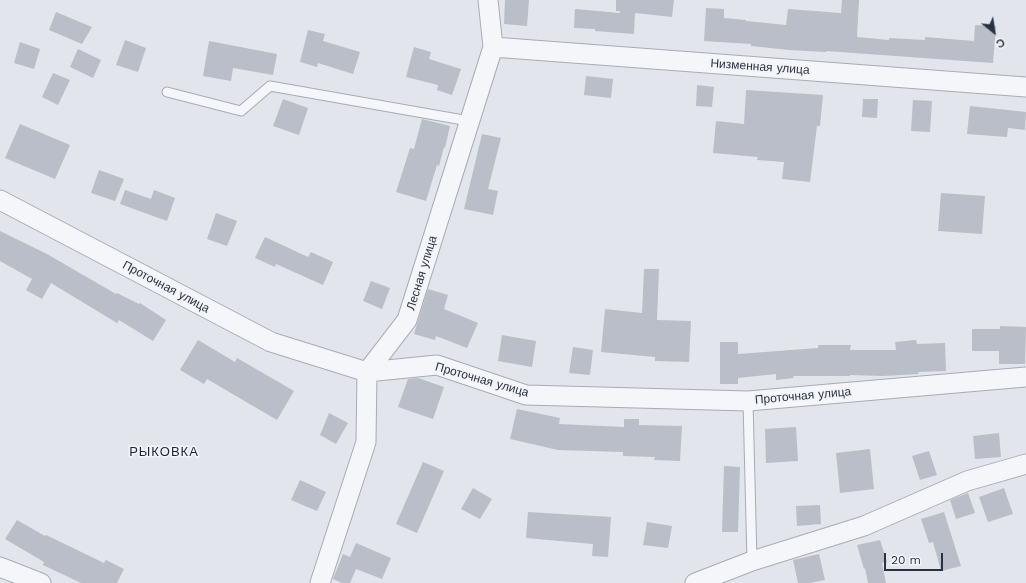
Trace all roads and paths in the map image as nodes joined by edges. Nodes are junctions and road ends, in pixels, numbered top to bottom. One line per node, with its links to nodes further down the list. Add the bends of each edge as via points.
1 (488, 0): 2 (street, Лесная улица)
2 (493, 47): 3 (street, Низменная улица); 5 (street, Лесная улица)
3 (1026, 87)
4 (167, 92): 5 (lane, via 240,111 270,86)
5 (469, 121): 7 (street, Лесная улица, via 408,320)
6 (0, 200): 7 (street, Проточная улица, via 271,342)
7 (367, 372): 9 (street, Проточная улица, via 436,365 526,395); 14 (street, via 366,442)
8 (1026, 377): 9 (street, Проточная улица)
9 (748, 401): 11 (lane)
10 (1026, 464): 11 (street, via 967,481 864,526)
11 (752, 561): 15 (street)
12 (0, 567): 13 (street)
13 (41, 583)
14 (320, 583)
15 (695, 583)

